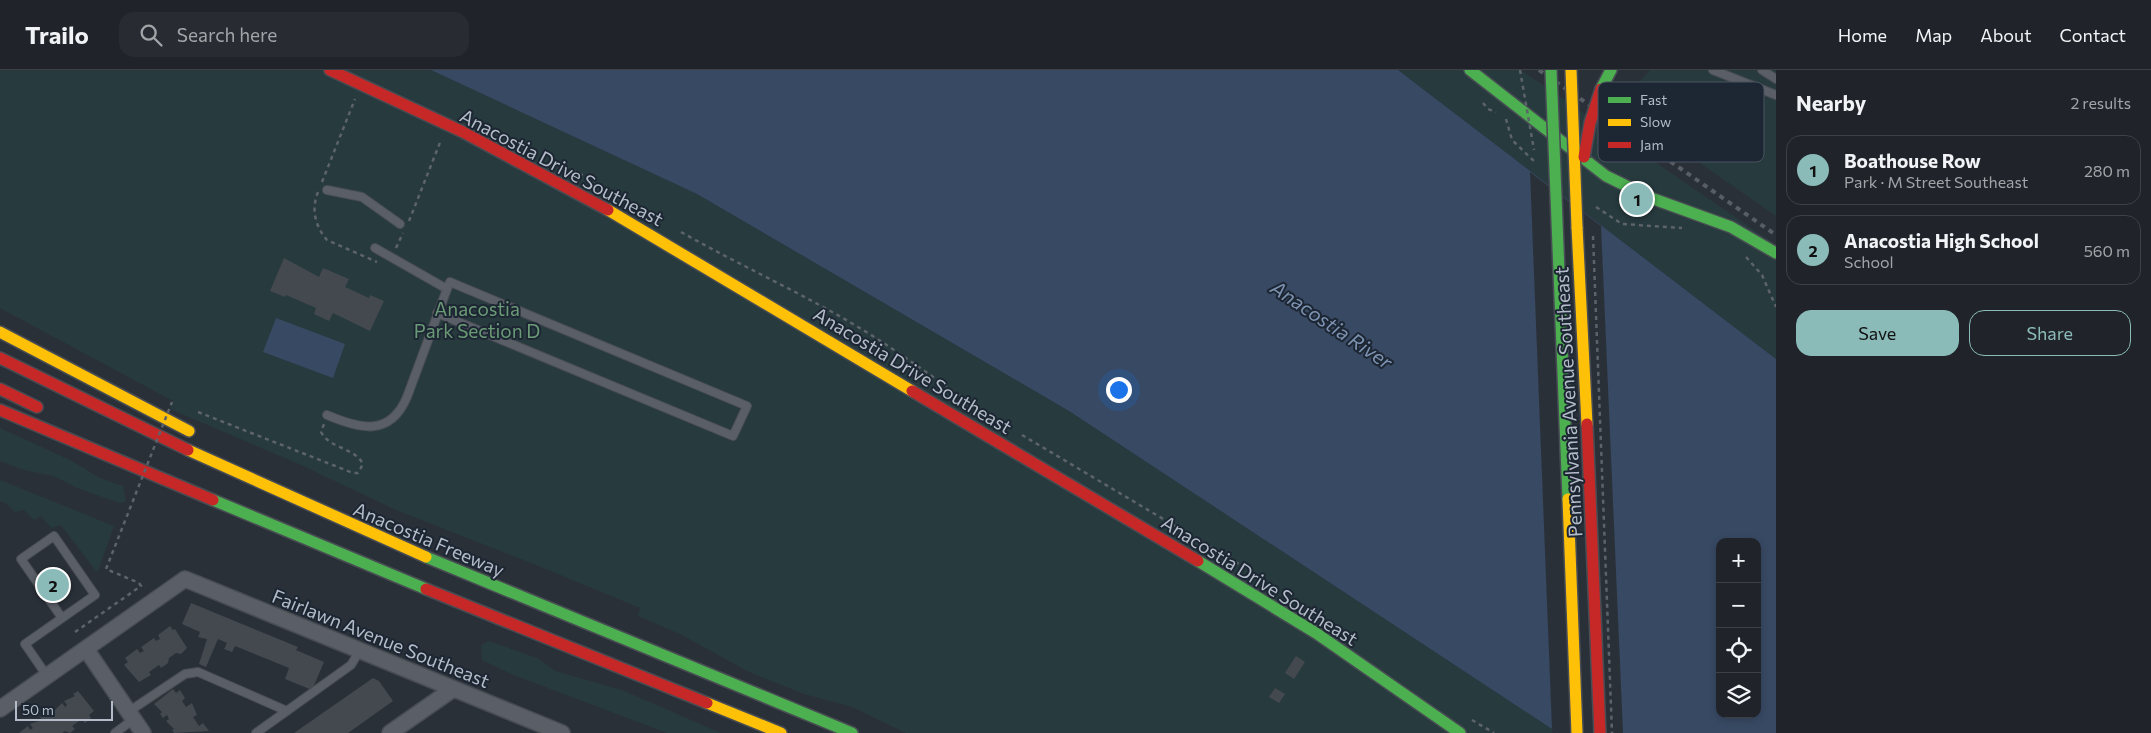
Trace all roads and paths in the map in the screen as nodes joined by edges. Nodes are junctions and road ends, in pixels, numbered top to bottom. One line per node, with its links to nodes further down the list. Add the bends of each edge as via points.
1 (330, 70): 58 (main road, Anacostia Drive Southeast, via 463,132 613,212 1250,592 1316,633)
2 (1470, 70): 25 (main road, via 1606,176 1651,198 1731,227)
3 (1551, 70): 16 (main road, Pennsylvania Avenue Southeast, bridge)
4 (1570, 70): 19 (main road, Pennsylvania Avenue Southeast, bridge)
5 (1611, 70): 9 (main road, bridge)
6 (1713, 70): 10 (lane)
7 (1762, 70): 8 (lane)
8 (1776, 79)
9 (1605, 82)
10 (1743, 82)
11 (1540, 83): 16 (main road, bridge)
12 (1764, 90): 13 (lane)
13 (1776, 95)
14 (1598, 100): 19 (main road, bridge, via 1587,138)
15 (440, 143): 24 (path)
16 (1553, 148): 59 (main road, Pennsylvania Avenue Southeast, bridge)
17 (327, 190): 18 (lane, via 362,197)
18 (400, 224)
19 (1577, 227): 60 (main road, Pennsylvania Avenue Southeast)
20 (1673, 227): 21 (path)
21 (1689, 229)
22 (1593, 235): 61 (path, bridge)
23 (375, 248): 27 (lane)
24 (396, 248)
25 (1776, 253)
26 (1744, 255): 28 (path, via 1762,275)
27 (447, 289): 29 (lane); 29 (lane, via 450,282 747,406 733,436)
28 (1776, 307)
29 (437, 313): 37 (lane, via 408,397 398,413 384,423 366,428)
30 (0, 332): 38 (main road)
31 (0, 358): 42 (main road, Anacostia Freeway, via 239,474)
32 (0, 389): 36 (main road)
33 (181, 406): 44 (path, bridge, via 172,402 106,569 142,586 75,632)
34 (190, 409): 37 (path, via 358,473 362,464 356,454 325,440 321,432)
35 (0, 410): 41 (main road)
36 (44, 410)
37 (327, 415)
38 (199, 436)
39 (123, 449): 41 (main road)
40 (277, 477): 42 (main road)
41 (333, 551): 56 (main road)
42 (452, 568): 57 (main road, Anacostia Freeway)
43 (62, 618): 43 (lane, via 95,595 54,536 21,559); 46 (lane, via 25,644)
44 (82, 643): 45 (street, Fairlawn Avenue Southeast, via 185,579); 46 (street); 50 (street)
45 (360, 650): 47 (street, Fairlawn Avenue Southeast); 49 (lane, via 351,665)
46 (47, 676): 48 (street)
47 (453, 689): 54 (street); 55 (street, Fairlawn Avenue Southeast)
48 (0, 709)
49 (287, 711): 50 (lane, via 198,672 185,674); 53 (lane)
50 (131, 716): 51 (lane); 52 (street)
51 (114, 733)
52 (143, 733)
53 (256, 733)
54 (390, 733)
55 (562, 733)
56 (781, 733)
57 (852, 733)
58 (1460, 733)
59 (1577, 733)
60 (1600, 733)
61 (1612, 733)

